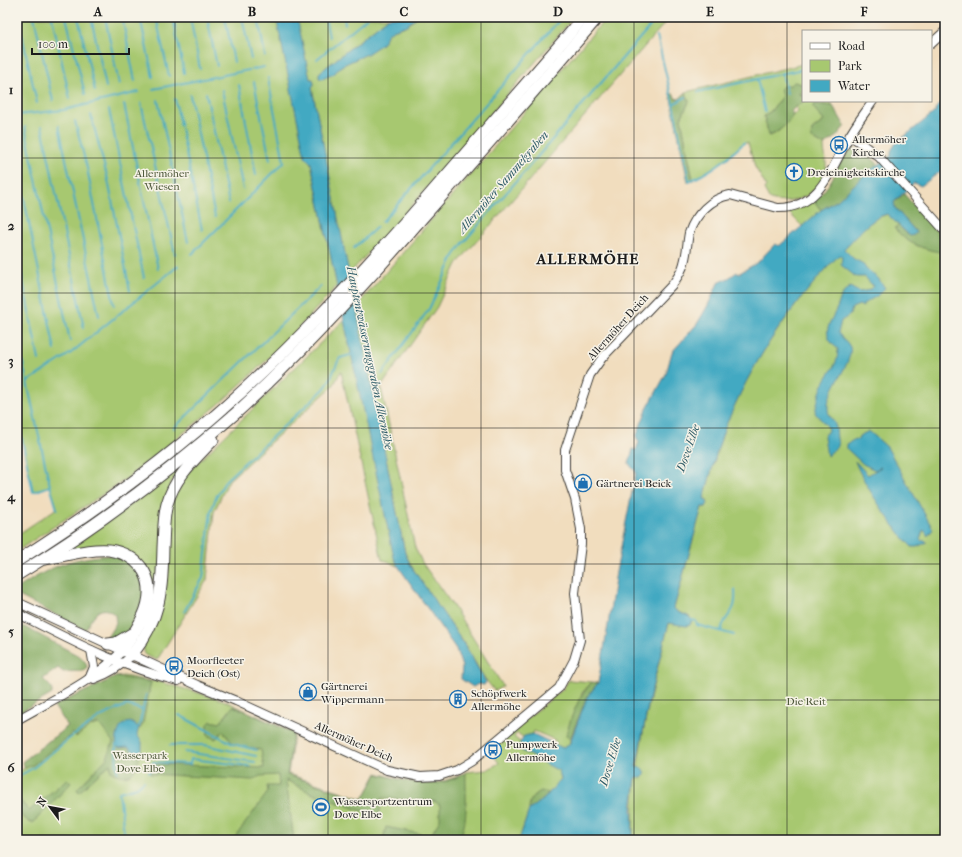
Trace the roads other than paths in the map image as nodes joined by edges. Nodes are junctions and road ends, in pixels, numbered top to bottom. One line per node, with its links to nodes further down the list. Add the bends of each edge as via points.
1 (584, 17): 10 (highway, via 359,275 264,372 180,445 93,512)
2 (598, 17): 8 (highway, via 361,288)
3 (945, 31): 4 (street)
4 (932, 43)
5 (872, 102): 6 (street, Allermöher Deich)
6 (850, 135): 7 (street, via 879,157); 21 (street, Allermöher Deich, via 824,185 798,205 778,208 730,195 712,202 692,227 681,273 602,358 590,375 565,450 565,470 575,499 581,529 574,593 580,640 574,660 559,688 472,761 439,776 420,778 387,770)
7 (945, 231)
8 (235, 413): 9 (highway, via 137,492); 17 (highway, via 188,466 175,485 167,503 164,520 162,588 156,612 147,634)
9 (43, 559): 11 (highway); 14 (highway, via 108,550 119,552 133,560 145,573 149,591 148,605)
10 (17, 561)
11 (17, 575)
12 (17, 602): 15 (street, Allermöher Deich)
13 (17, 613): 16 (street, Allermöher Deich)
14 (136, 630): 15 (highway, via 122,640); 17 (highway)
15 (108, 644): 17 (street, Allermöher Deich)
16 (91, 650): 18 (street, Allermöher Deich); 20 (street, via 94,667)
17 (127, 653): 18 (street); 19 (street); 21 (street, Allermöher Deich)
18 (113, 661): 19 (street, Allermöher Deich); 20 (street)
19 (123, 665): 20 (street); 21 (street, Allermöher Deich)
20 (89, 680): 22 (street)
21 (197, 685)
22 (17, 720)

